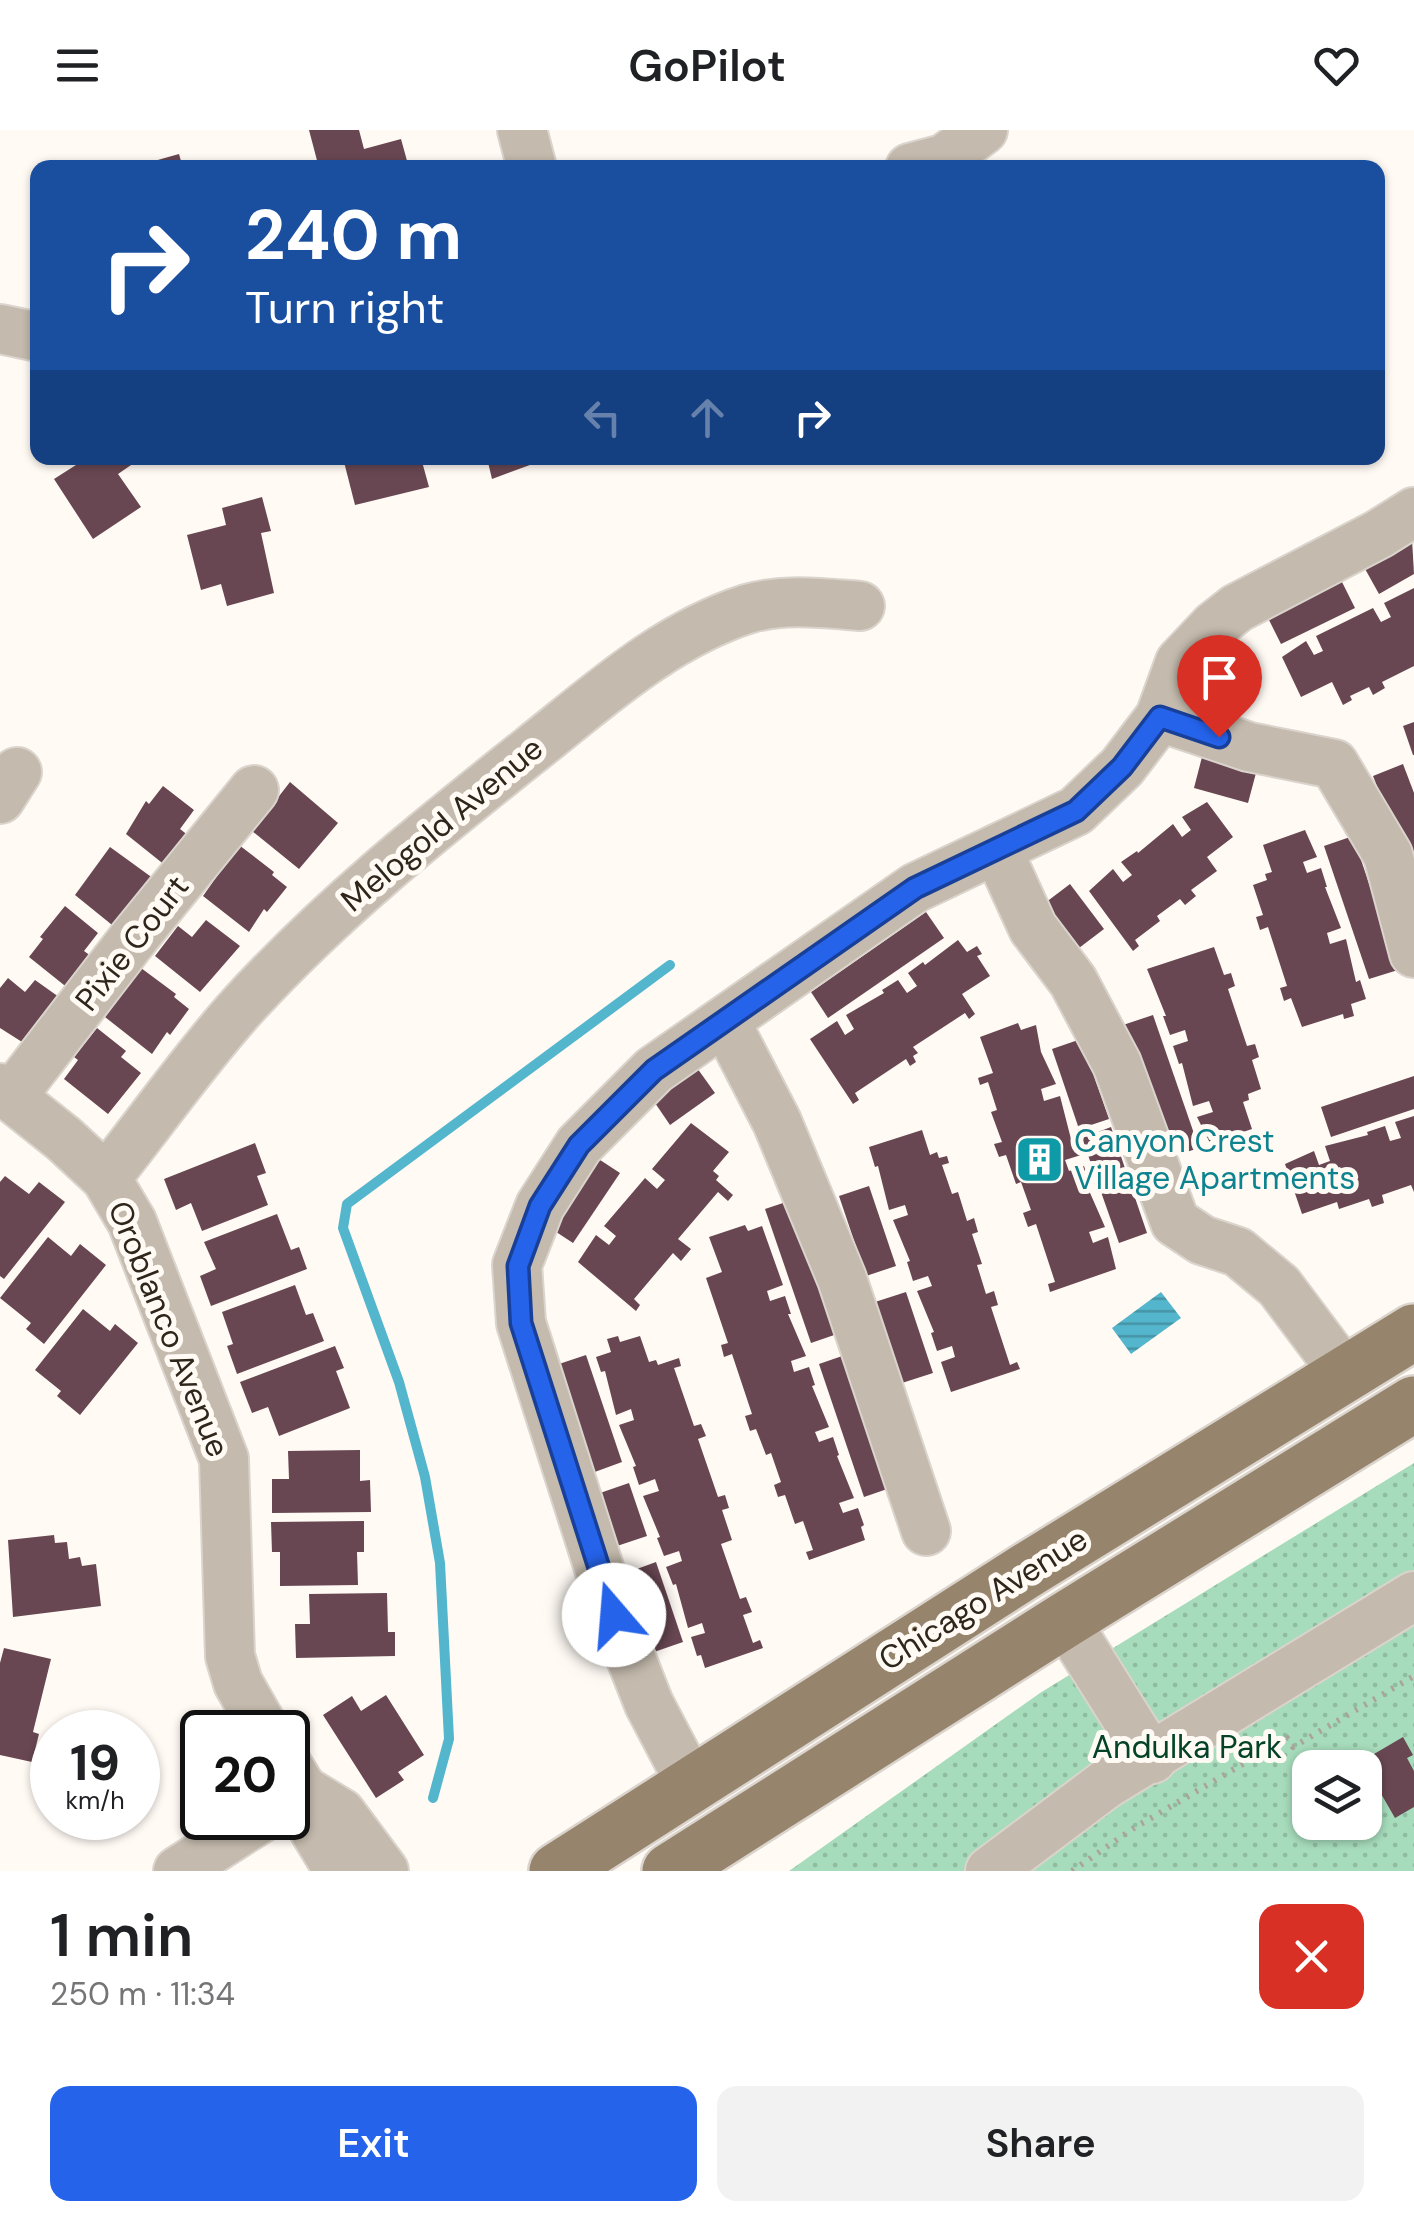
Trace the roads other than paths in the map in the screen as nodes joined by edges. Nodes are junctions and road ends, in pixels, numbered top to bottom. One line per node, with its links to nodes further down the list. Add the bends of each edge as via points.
1 (522, 130): 3 (street)
2 (983, 130): 4 (street)
3 (530, 160)
4 (940, 160)
5 (0, 329): 6 (street)
6 (30, 335)
7 (1414, 512): 9 (street, via 1214,626 1180,662)
8 (860, 606): 15 (street, Melogold Avenue, via 786,601 750,608 648,657 348,899 237,1012)
9 (1160, 717): 11 (street, via 1076,811); 12 (street, via 1249,748 1334,764 1388,855)
10 (254, 790): 14 (street, Pixie Court)
11 (997, 849): 13 (street, via 915,888); 17 (street, via 1033,928 1073,981 1117,1064 1175,1222 1238,1252 1279,1286)
12 (1414, 953)
13 (725, 1021): 19 (street, via 777,1122 842,1280); 24 (street, via 654,1070 579,1145 540,1206 518,1266 521,1323 614,1615)
14 (6, 1093): 15 (street, Oroblanco Avenue)
15 (106, 1178): 22 (street, Oroblanco Avenue, via 132,1222 224,1459 230,1656)
16 (1414, 1332): 17 (main road, Chicago Avenue)
17 (1345, 1374): 24 (main road, Chicago Avenue)
18 (1414, 1404): 21 (main road, Chicago Avenue)
19 (926, 1531)
20 (1414, 1596): 23 (street)
21 (1064, 1620): 23 (street); 32 (main road, Chicago Avenue)
22 (253, 1710)
23 (1152, 1759): 33 (street, via 1106,1784)
24 (690, 1784): 31 (main road, Chicago Avenue)
25 (310, 1795): 30 (street, via 342,1813)
26 (310, 1822): 29 (street)
27 (227, 1840): 28 (street)
28 (178, 1871)
29 (339, 1871)
30 (384, 1871)
31 (557, 1871)
32 (670, 1871)
33 (990, 1871)

